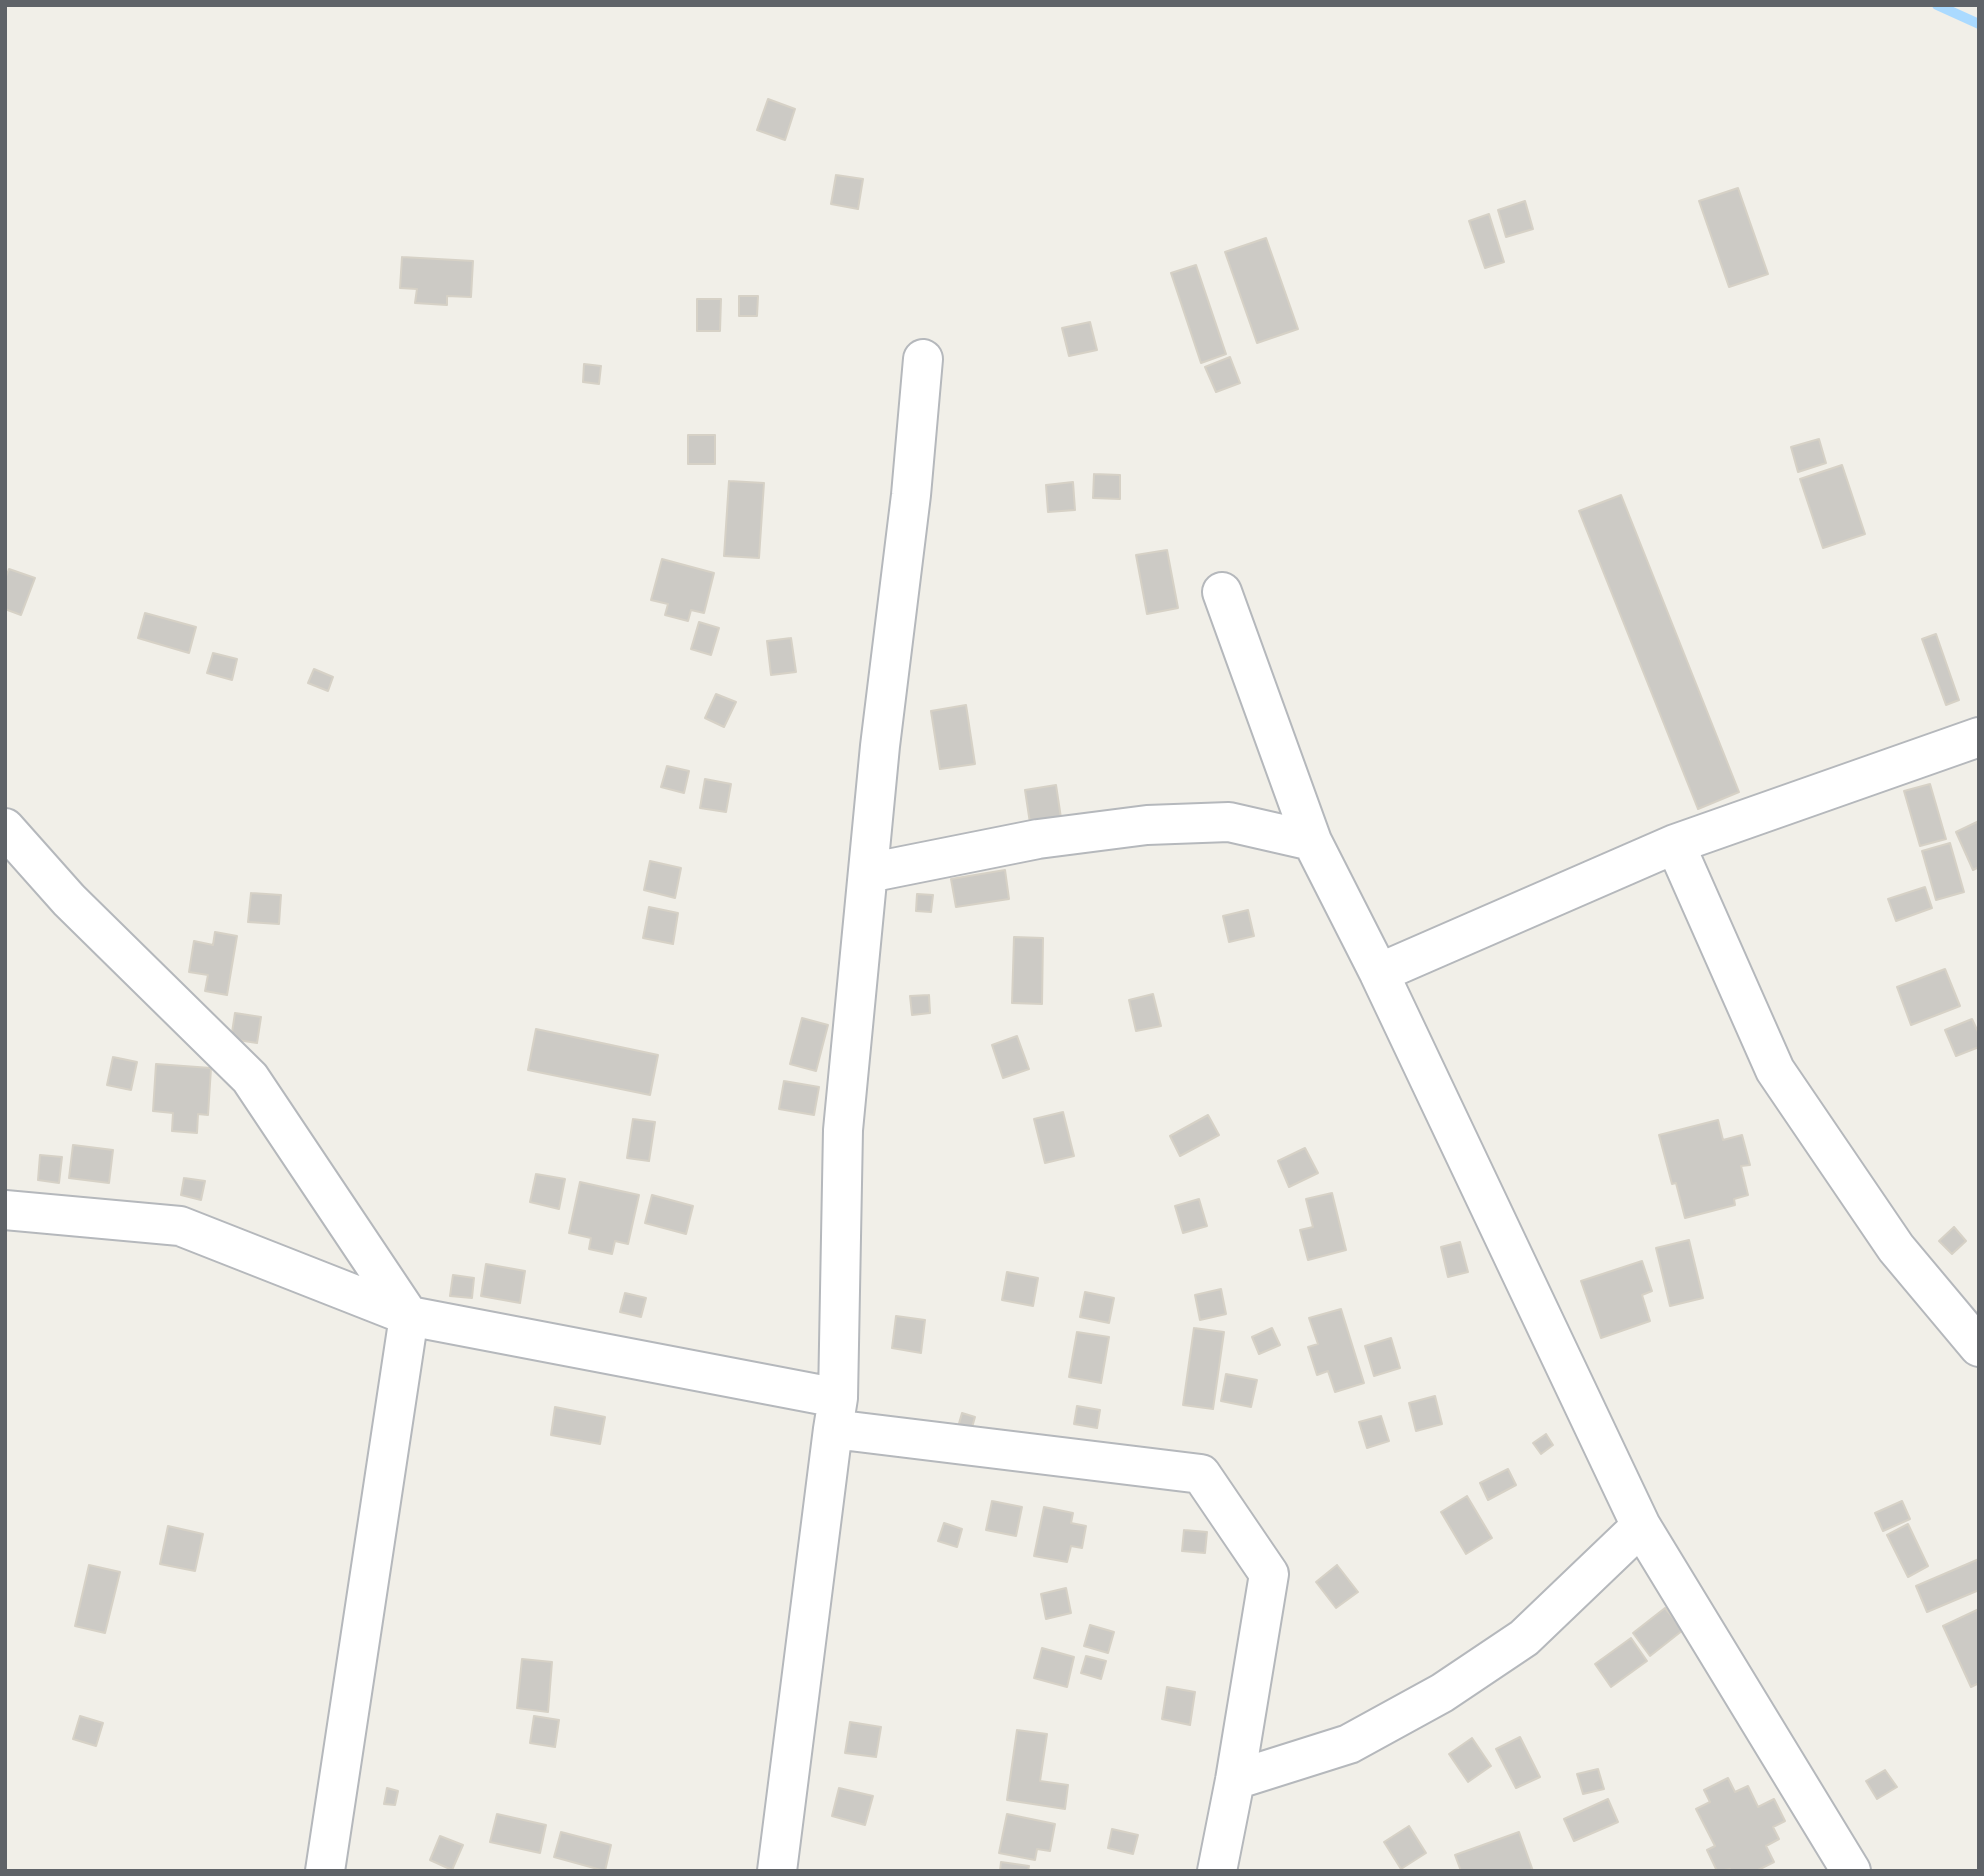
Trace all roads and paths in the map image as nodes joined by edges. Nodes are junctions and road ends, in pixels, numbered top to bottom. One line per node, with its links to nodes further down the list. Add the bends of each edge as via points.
1 (923, 359): 7 (street)
2 (1222, 592): 5 (street)
3 (1979, 737): 6 (street)
4 (5, 828): 10 (street, via 69,900 250,1078)
5 (1312, 841): 7 (street, via 1229,822 1147,825 1038,839); 8 (street)
6 (1675, 844): 8 (street); 11 (street, via 1775,1070 1896,1248)
7 (868, 873): 12 (street, via 843,1130)
8 (1379, 973): 13 (street)
9 (5, 1210): 10 (street, via 180,1226)
10 (410, 1316): 12 (street); 15 (street)
11 (1979, 1347)
12 (836, 1413): 14 (street, via 1200,1474 1269,1574); 16 (street)
13 (1641, 1526): 14 (street, via 1524,1638 1442,1693 1349,1744); 18 (street)
14 (1235, 1780): 17 (street)
15 (325, 1871)
16 (777, 1871)
17 (1217, 1871)
18 (1852, 1871)

